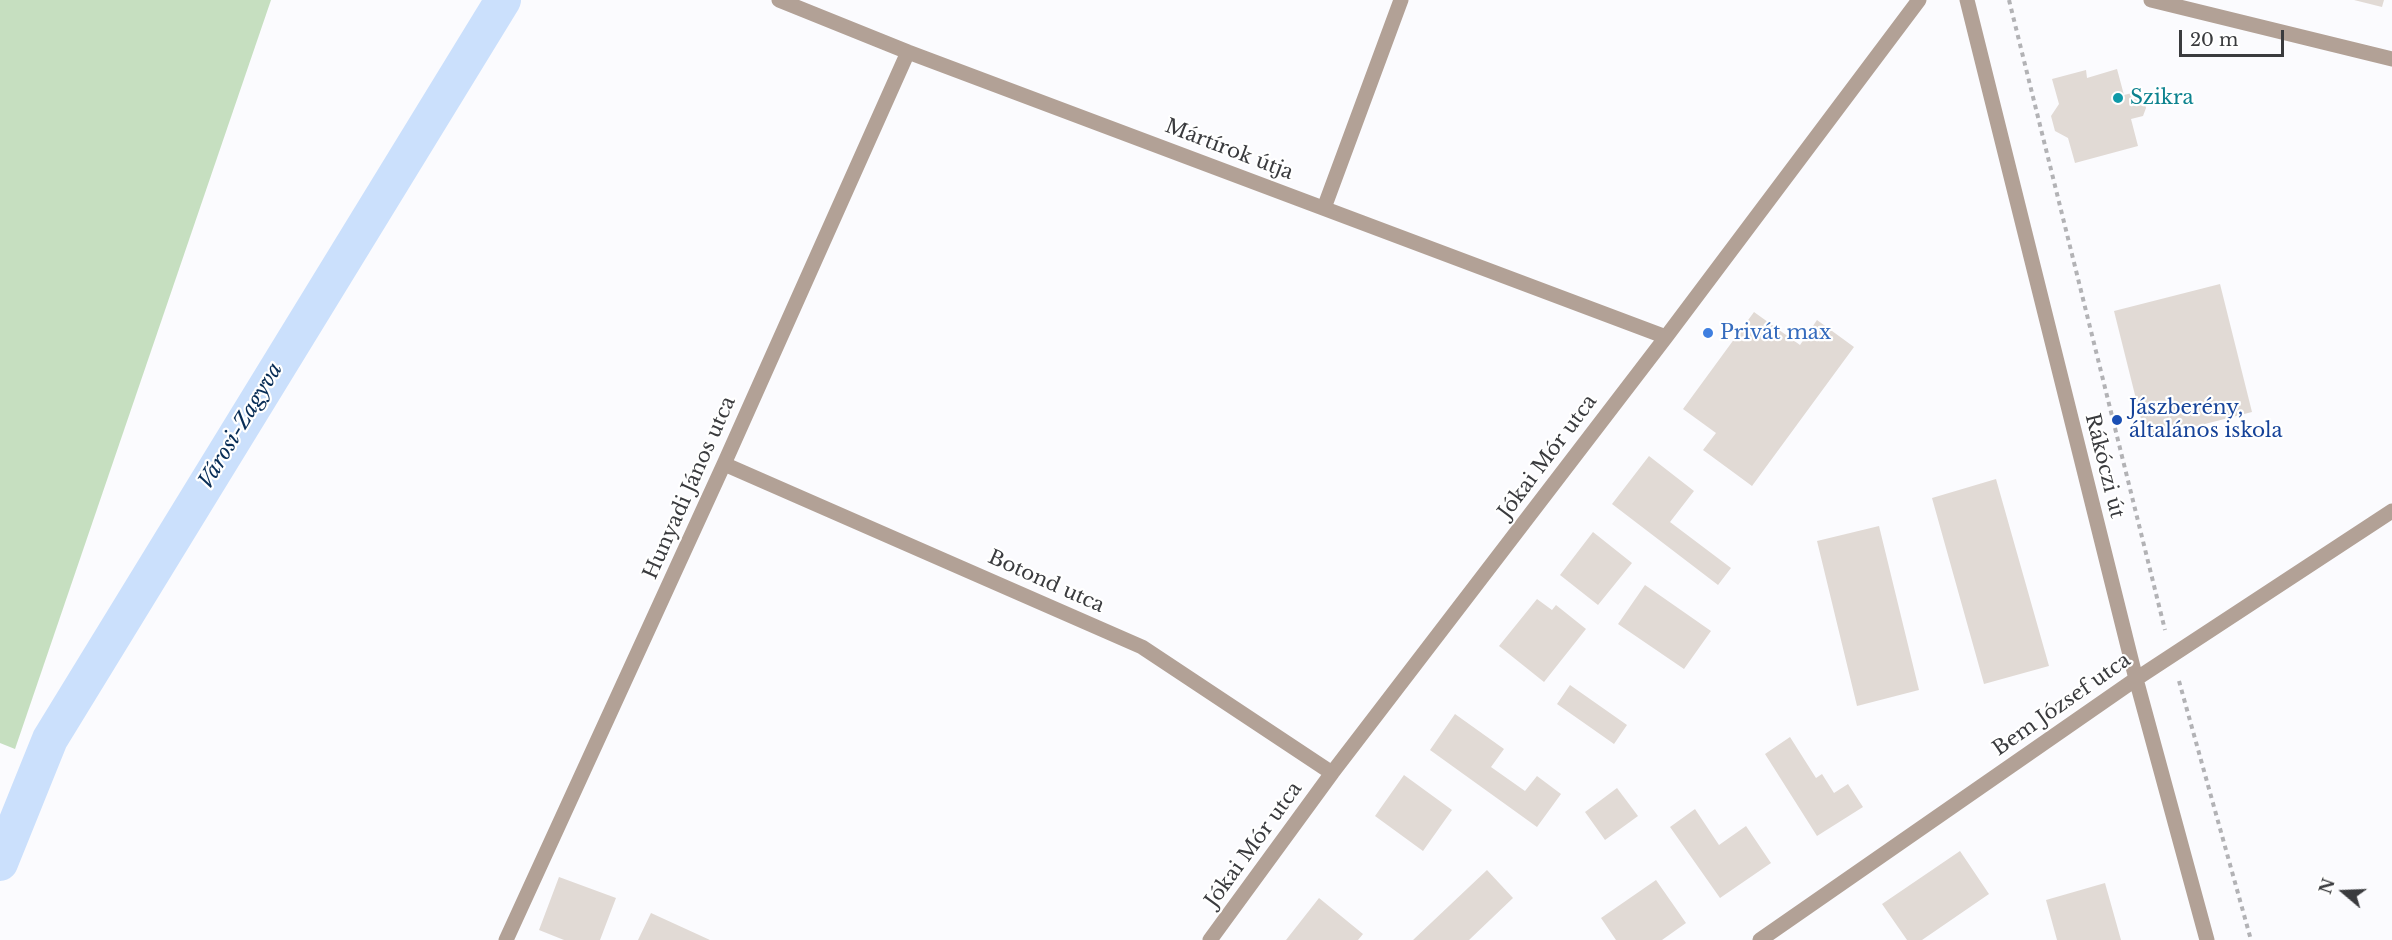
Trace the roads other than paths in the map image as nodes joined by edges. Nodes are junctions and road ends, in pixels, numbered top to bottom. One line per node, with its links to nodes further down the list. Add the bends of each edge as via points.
1 (779, 0): 6 (street, Mártírok útja)
2 (1401, 0): 8 (street)
3 (1920, 0): 9 (street, Jókai Mór utca)
4 (1967, 0): 12 (street, Rákóczi út)
5 (2151, 0): 7 (street)
6 (908, 52): 8 (street, Mártírok útja); 10 (street, Hunyadi János utca)
7 (2392, 59)
8 (1324, 208): 9 (street, Mártírok útja)
9 (1666, 336): 13 (street, Jókai Mór utca)
10 (724, 464): 13 (street, Botond utca, via 1143,647); 14 (street, Hunyadi János utca)
11 (2392, 511): 12 (street, Bem József utca)
12 (2136, 679): 16 (street, Bem József utca); 17 (street, Rákóczi út)
13 (1332, 773): 15 (street, Jókai Mór utca)
14 (506, 940)
15 (1210, 940)
16 (1760, 940)
17 (2207, 940)

